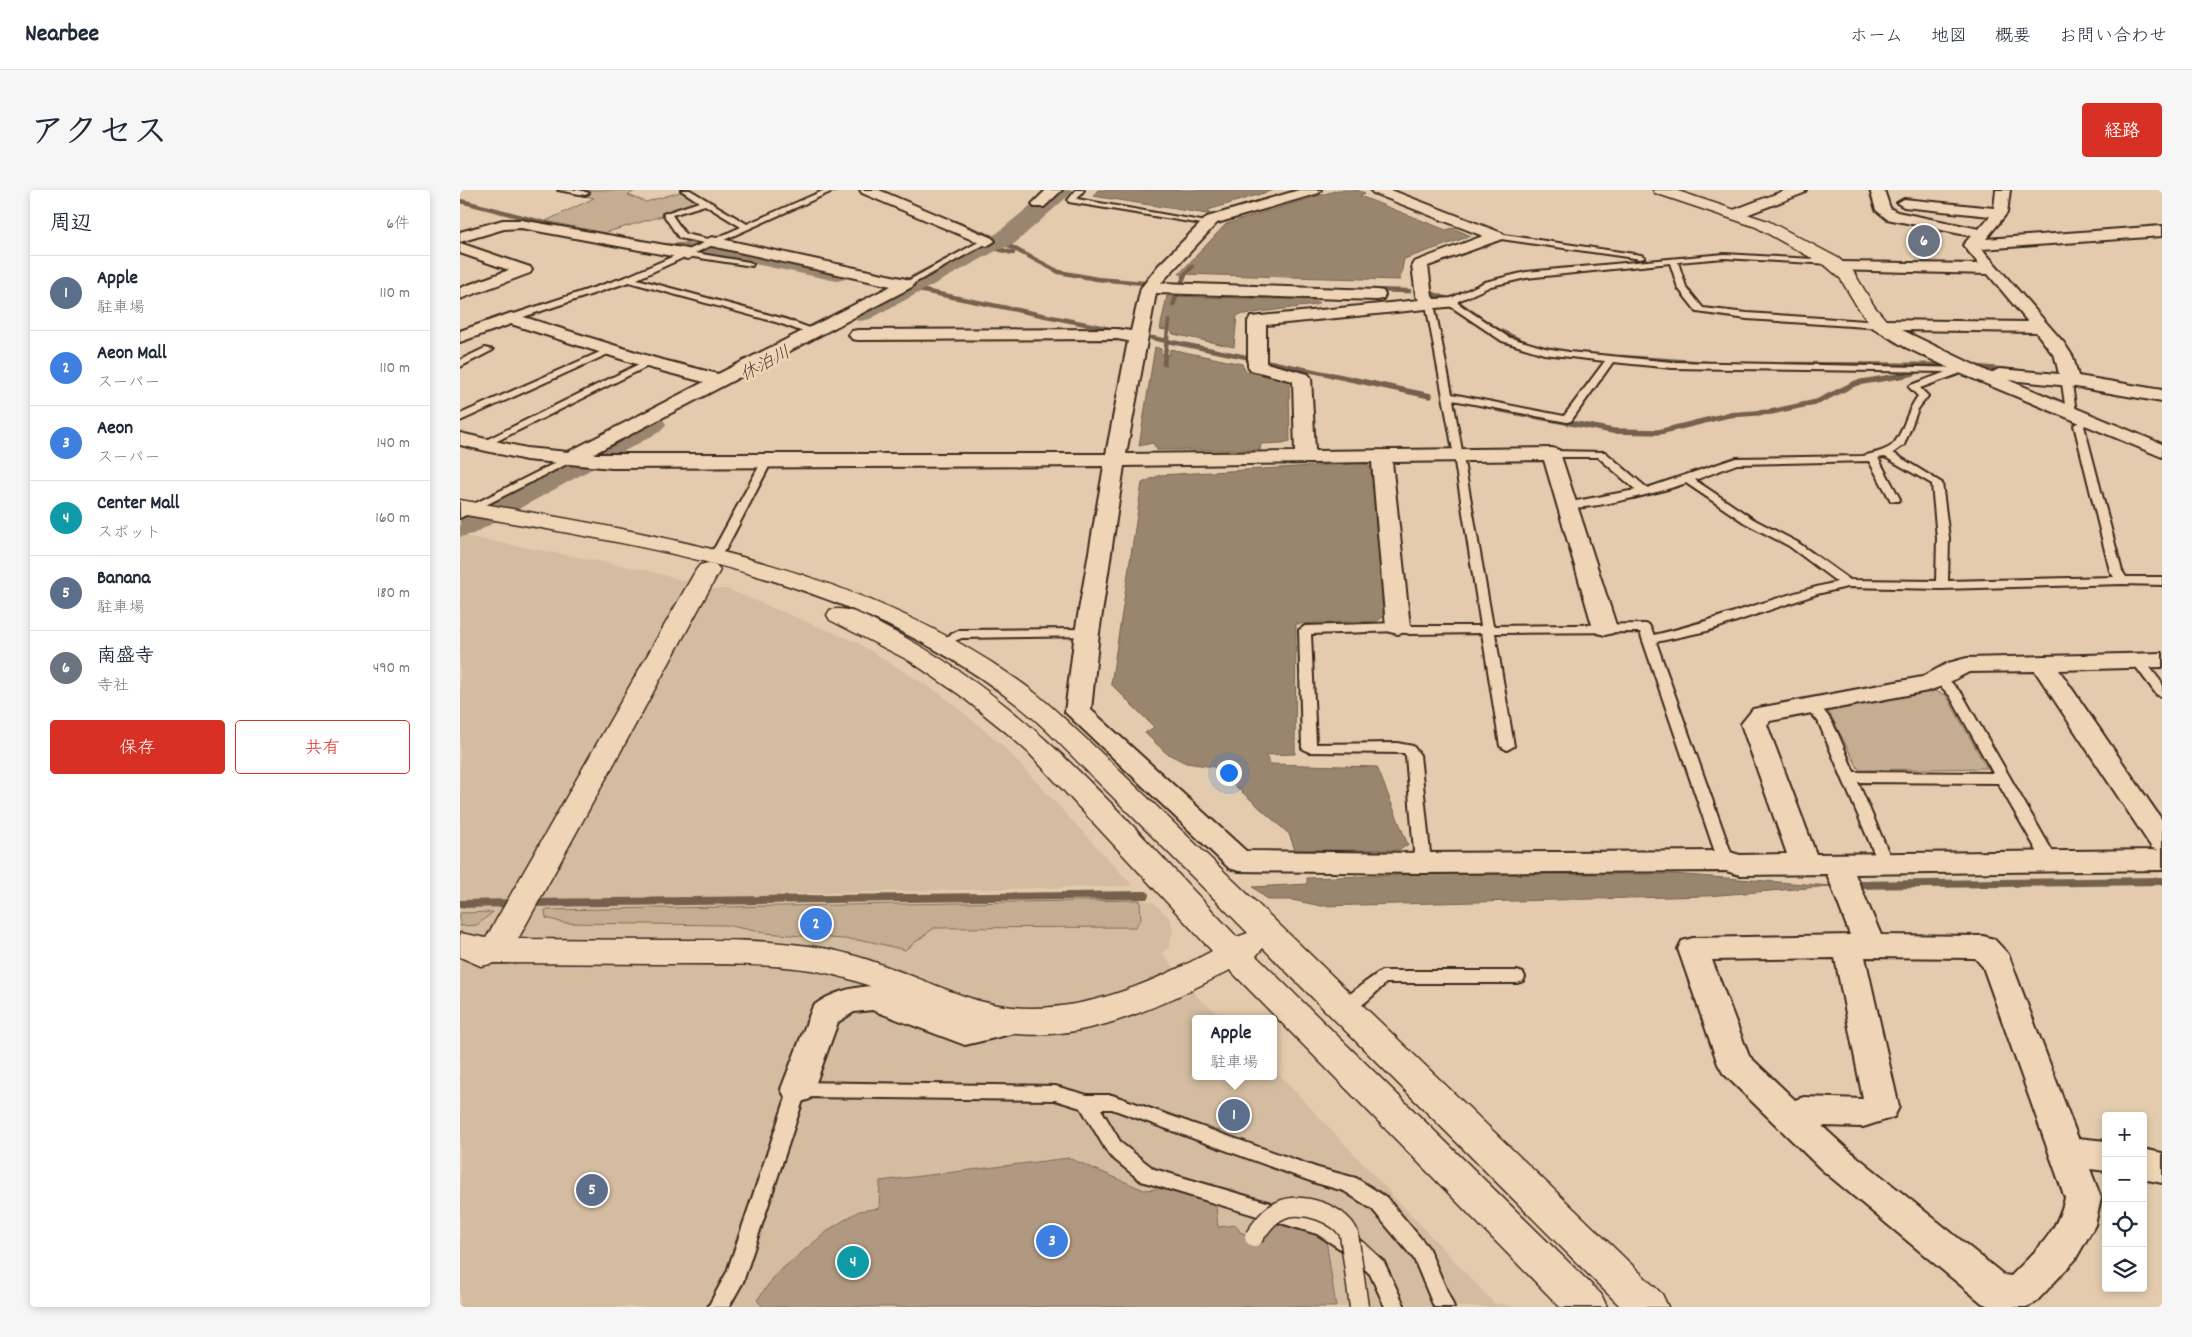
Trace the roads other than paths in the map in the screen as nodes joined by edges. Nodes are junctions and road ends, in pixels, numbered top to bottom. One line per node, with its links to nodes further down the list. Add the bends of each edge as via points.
1 (562, 190): 12 (lane)
2 (685, 190): 14 (lane)
3 (831, 190): 19 (lane, via 811,196)
4 (867, 190): 24 (street)
5 (1055, 190): 15 (street)
6 (1080, 190): 18 (lane, via 1072,200)
7 (1314, 190): 18 (street)
8 (1378, 190): 22 (street)
9 (1660, 190): 17 (street)
10 (1799, 190): 17 (street)
11 (2003, 190): 16 (street, via 2005,198)
12 (585, 193)
13 (1878, 195): 16 (street); 21 (street, via 1883,210 1892,216)
14 (707, 202): 19 (lane); 25 (lane, via 667,214 682,236)
15 (1040, 204)
16 (2000, 213): 21 (street)
17 (1736, 214): 32 (street, via 1773,228)
18 (1208, 223): 36 (street)
19 (747, 227): 25 (lane)
20 (2162, 232): 26 (street)
21 (1983, 234): 26 (street)
22 (1497, 236): 29 (lane); 38 (street, via 1423,262 1420,265)
23 (460, 237): 28 (street, via 492,227 521,224)
24 (987, 241): 35 (lane)
25 (712, 242): 28 (lane); 35 (street)
26 (1971, 245): 33 (street, via 1973,251)
27 (460, 248): 37 (street, via 524,270)
28 (688, 254): 31 (lane); 34 (lane)
29 (1661, 261): 30 (lane); 39 (lane, via 1526,275 1488,284)
30 (1673, 261): 32 (lane, via 1733,256); 41 (lane, via 1682,288 1700,310)
31 (749, 264)
32 (1835, 264): 33 (street); 41 (street, via 1847,275)
33 (1993, 269): 42 (street)
34 (629, 279): 40 (lane); 43 (lane)
35 (906, 284): 43 (street)
36 (1150, 288): 38 (street); 46 (street)
37 (460, 294)
38 (1427, 300): 39 (street); 55 (lane); 67 (street, via 1257,321 1257,366 1302,378)
39 (1450, 302): 49 (lane, via 1516,343 1558,354)
40 (511, 318): 45 (street); 48 (street)
41 (1882, 325): 42 (street); 52 (street, via 1918,346)
42 (2041, 327): 54 (street, via 2064,357)
43 (812, 332): 53 (street)
44 (858, 335): 46 (street, via 1117,334)
45 (460, 337)
46 (1138, 338): 69 (street)
47 (488, 350): 51 (lane)
48 (612, 350): 50 (street); 58 (lane)
49 (1611, 360): 52 (lane, via 1766,368 1952,368); 55 (lane, via 1567,419)
50 (649, 362): 53 (street); 60 (lane)
51 (460, 364)
52 (1975, 372): 54 (street); 57 (street); 62 (lane, via 1914,387 1923,396 1913,409 1899,445)
53 (718, 380): 68 (street)
54 (2070, 380): 56 (street); 57 (lane, via 2067,383)
55 (1447, 396): 64 (lane)
56 (2162, 396)
57 (2079, 416): 61 (street); 78 (lane, via 2116,571)
58 (460, 418)
59 (460, 439): 60 (street)
60 (483, 444): 68 (street, via 526,454)
61 (2162, 451)
62 (1886, 453): 66 (lane); 81 (lane, via 1937,483 1943,538)
63 (1552, 454): 64 (street); 73 (lane, via 1601,454); 75 (street)
64 (1459, 456): 65 (street); 84 (lane)
65 (1380, 457): 67 (street); 82 (street, via 1384,466)
66 (1872, 457): 72 (lane, via 1736,461); 74 (lane)
67 (1305, 458): 69 (street)
68 (572, 459): 70 (street); 76 (lane)
69 (1115, 460): 71 (street); 85 (street)
70 (596, 461): 71 (street)
71 (767, 461): 77 (lane)
72 (1688, 480): 73 (lane); 80 (lane, via 1793,544)
73 (1645, 492): 75 (lane)
74 (1895, 499)
75 (1568, 505): 83 (street)
76 (474, 515): 77 (street)
77 (711, 563): 87 (street, via 823,588); 110 (street); 111 (street, via 866,626 961,682 1039,747)
78 (2122, 580): 79 (lane); 81 (lane)
79 (2162, 581)
80 (1848, 583): 81 (lane); 86 (lane, via 1813,591 1703,628)
81 (1942, 585)
82 (1398, 628): 84 (lane); 103 (lane, via 1305,630 1309,748 1408,749 1413,755)
83 (1605, 628): 84 (lane); 86 (lane, via 1645,628)
84 (1488, 629): 96 (lane)
85 (1087, 633): 87 (lane, via 960,634); 94 (street)
86 (1649, 640): 101 (lane)
87 (942, 642): 95 (street, via 990,672)
88 (2136, 659): 89 (street); 90 (street); 92 (lane)
89 (2162, 660)
90 (2042, 663): 91 (street, via 1957,667); 99 (street)
91 (1940, 679): 93 (street); 98 (lane, via 1955,694)
92 (2162, 692)
93 (1810, 706): 97 (lane, via 1824,718); 105 (street, via 1762,715 1754,724)
94 (1078, 712): 95 (street); 103 (street, via 1239,861)
95 (1052, 723): 107 (street)
96 (1507, 746)
97 (1850, 777): 98 (lane); 104 (lane)
98 (2002, 778): 102 (lane)
99 (2162, 841)
100 (2162, 860): 102 (street)
101 (1726, 861): 103 (street); 105 (street, via 1740,865)
102 (2050, 861): 104 (street)
103 (1424, 863)
104 (1884, 863): 106 (street)
105 (1805, 864): 106 (street)
106 (1839, 868): 109 (street, via 1854,904)
107 (1268, 935): 111 (street); 114 (street)
108 (460, 945): 110 (street)
109 (1858, 947): 118 (street, via 1852,964 1882,1107 1864,1113 1804,1111); 118 (street, via 1693,949 1735,1064); 119 (street, via 1982,947 1997,962)
110 (495, 951): 112 (street); 115 (street, via 738,953 828,961 984,1016)
111 (1234, 954): 115 (street, via 1171,986 1109,1010 1076,1019); 128 (street)
112 (460, 958)
113 (1517, 977): 114 (lane, via 1382,977 1361,997)
114 (1343, 1007): 129 (street)
115 (1020, 1020): 116 (street, via 965,1032 873,998 859,998 834,1007 824,1015)
116 (798, 1089): 117 (lane, via 1055,1093); 124 (lane, via 736,1276)
117 (1087, 1102): 126 (lane, bridge, via 1115,1149 1148,1174 1322,1227 1357,1248 1377,1268); 127 (lane, via 1112,1102 1349,1184 1379,1203 1421,1253)
118 (1790, 1118): 119 (street, via 1833,1158 1995,1291 2009,1294 2022,1290 2062,1248 2076,1225 2083,1198)
119 (2067, 1151): 120 (street)
120 (2102, 1155)
121 (2147, 1165): 122 (street)
122 (2162, 1168)
123 (1248, 1245): 125 (lane, bridge, via 1268,1220 1284,1208 1316,1210 1339,1220 1346,1227 1350,1242)
124 (718, 1307)
125 (1359, 1307)
126 (1395, 1307)
127 (1444, 1307)
128 (1587, 1307)
129 (1648, 1307)

